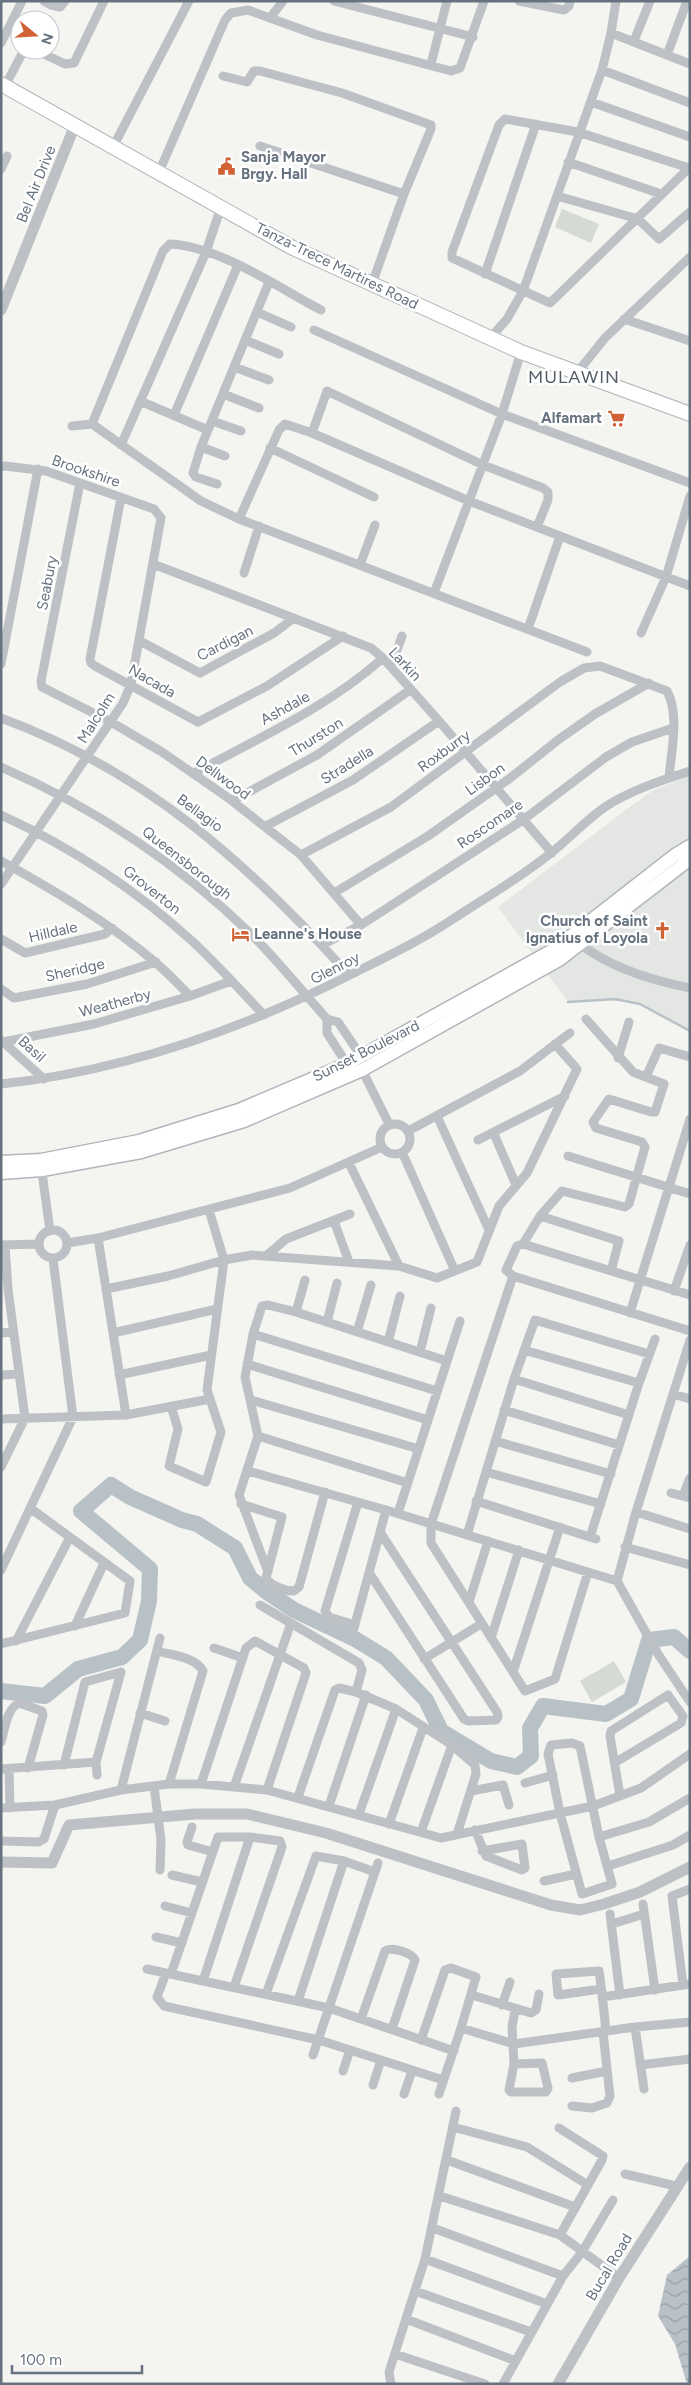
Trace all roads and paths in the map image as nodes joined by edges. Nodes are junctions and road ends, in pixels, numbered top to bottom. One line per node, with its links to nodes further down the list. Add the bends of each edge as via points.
1 (22, 1): 21 (street)
2 (44, 1): 3 (street, via 60,6)
3 (65, 1)
4 (104, 1): 24 (street, via 74,63 65,64)
5 (189, 1): 37 (street)
6 (283, 1): 16 (street)
7 (334, 1): 17 (street, via 375,14)
8 (447, 1): 17 (street)
9 (484, 1): 19 (street)
10 (519, 1): 15 (street)
11 (570, 1): 15 (street, via 564,10)
12 (616, 1): 18 (street)
13 (650, 1): 20 (street)
14 (687, 1): 22 (street)
15 (526, 2)
16 (270, 18): 25 (street, via 317,35); 42 (street, via 239,10 225,20)
17 (441, 28): 19 (street); 25 (street)
18 (611, 33): 20 (street); 27 (street)
19 (472, 37): 25 (street, via 456,71)
20 (634, 41): 22 (street)
21 (1, 43)
22 (667, 55): 26 (street)
23 (18, 60): 29 (street)
24 (56, 60)
25 (431, 64)
26 (690, 64)
27 (602, 70): 30 (street); 31 (street)
28 (223, 76): 43 (street, via 247,82 254,71 260,70 342,93 431,125)
29 (3, 85): 33 (main road, Tanza-Trece Martires Road)
30 (591, 102): 34 (street); 35 (street)
31 (690, 103)
32 (536, 124): 34 (street); 52 (street); 52 (street, via 502,121 452,252 455,261)
33 (75, 126): 37 (main road, Tanza-Trece Martires Road); 56 (street, Bel Air Drive)
34 (578, 132): 39 (street); 40 (street)
35 (690, 137)
36 (260, 146): 43 (street)
37 (113, 147): 42 (main road, Tanza-Trece Martires Road)
38 (7, 156): 41 (street)
39 (568, 162): 44 (street); 45 (street)
40 (690, 168): 44 (street)
41 (1, 169)
42 (160, 172): 46 (main road, Tanza-Trece Martires Road)
43 (404, 194): 54 (street)
44 (661, 194): 48 (street)
45 (557, 196): 48 (street); 55 (street)
46 (223, 209): 49 (street); 54 (main road, Tanza-Trece Martires Road)
47 (690, 212): 48 (street, via 660,239)
48 (638, 219): 55 (street, via 552,301 547,303)
49 (207, 248): 51 (street); 71 (street); 76 (street, via 170,244 163,251)
50 (690, 257): 59 (street)
51 (238, 266): 53 (street); 75 (street)
52 (485, 274): 55 (street)
53 (269, 282): 57 (street); 58 (street)
54 (372, 284): 62 (main road, Tanza-Trece Martires Road)
55 (523, 291): 62 (street, via 507,319)
56 (1, 310)
57 (321, 310)
58 (257, 312): 60 (street); 63 (street)
59 (624, 319): 64 (street); 68 (street)
60 (291, 327)
61 (314, 330): 73 (street)
62 (491, 338): 65 (main road, Tanza-Trece Martires Road)
63 (245, 340): 66 (street); 67 (street)
64 (690, 341)
65 (521, 352): 68 (main road, Tanza-Trece Martires Road); 73 (street)
66 (279, 354)
67 (234, 367): 69 (street); 70 (street)
68 (576, 374): 74 (main road, Tanza-Trece Martires Road)
69 (269, 380)
70 (223, 394): 72 (street); 77 (street)
71 (140, 401): 75 (street); 81 (street)
72 (259, 408)
73 (502, 414): 85 (street); 89 (street)
74 (690, 414)
75 (174, 415): 77 (street)
76 (92, 424): 78 (street); 81 (street)
77 (210, 425): 79 (street); 82 (street)
78 (72, 426)
79 (240, 431)
80 (312, 433): 83 (street, via 285,424); 85 (street, via 327,391); 94 (street)
81 (121, 445): 96 (street, via 201,501)
82 (201, 447): 84 (street); 90 (street, via 193,476)
83 (270, 448): 92 (street); 96 (street)
84 (225, 456)
85 (483, 465): 94 (street); 99 (street, via 548,492)
86 (1, 467): 87 (street, Brookshire)
87 (38, 469): 88 (street, Brookshire); 115 (street)
88 (80, 483): 93 (street, Brookshire); 119 (street, Seabury)
89 (690, 483)
90 (217, 484)
91 (690, 496): 104 (street)
92 (374, 497)
93 (121, 498): 95 (street, Brookshire); 118 (street, Nacada, via 90,659 95,666)
94 (469, 501): 99 (street); 106 (street)
95 (159, 513): 101 (street, Malcolm, via 161,518)
96 (239, 518): 98 (street)
97 (375, 525): 102 (street)
98 (259, 526): 102 (street); 103 (street)
99 (537, 527): 100 (street)
100 (560, 536): 104 (street); 108 (street)
101 (153, 564): 107 (street, Larkin); 112 (street, Malcolm)
102 (360, 565): 106 (street)
103 (244, 573)
104 (666, 576): 105 (street); 109 (street)
105 (690, 586)
106 (434, 593): 108 (street)
107 (294, 618): 110 (street, Larkin); 112 (street, Cardigan, via 274,633 200,673)
108 (528, 629): 113 (street)
109 (641, 633)
110 (343, 636): 114 (street, Larkin); 118 (street, Nacada, via 267,686 203,721 192,720)
111 (402, 636): 116 (street)
112 (140, 641): 118 (street, Malcolm)
113 (587, 652)
114 (383, 658): 116 (street, Larkin); 129 (street, Ashdale, via 358,680 305,714)
115 (1, 664)
116 (391, 668): 120 (street, Larkin)
117 (649, 683): 124 (street, via 667,692 671,699); 125 (street, Roxburry, via 600,666 584,668 560,682); 131 (street, Lisbon, via 587,719)
118 (131, 684): 123 (street, Malcolm)
119 (42, 687): 123 (street, Dellwood)
120 (410, 690): 122 (street, Larkin); 133 (street, Thurston, via 317,755)
121 (1, 718): 126 (street, Bellagio, via 40,732)
122 (439, 721): 125 (street, Larkin); 136 (street, Stradella, via 353,780)
123 (111, 722): 126 (street, Malcolm); 129 (street, Dellwood)
124 (673, 728): 130 (street); 135 (street, Roscomare, via 632,742 606,757)
125 (466, 753): 131 (street, Larkin); 140 (street, Roxburry, via 391,807)
126 (88, 757): 132 (street, Malcolm); 150 (street, Bellagio, via 139,787 213,840 269,890)
127 (1, 766): 132 (street, Queensborough)
128 (690, 771): 130 (street, Glenroy)
129 (194, 773): 133 (street, Dellwood)
130 (669, 778): 139 (street, Glenroy, via 606,807)
131 (495, 789): 135 (street, Larkin); 145 (street, Lisbon, via 428,836)
132 (61, 795): 137 (street, Malcolm); 157 (street, Queensborough, via 126,832 194,883 252,936)
133 (232, 801): 136 (street, Dellwood)
134 (1, 815): 137 (street, Groverton)
135 (523, 820): 139 (street, Larkin); 146 (street, Roscomare)
136 (266, 826): 140 (street, Dellwood)
137 (37, 832): 143 (street, Malcolm); 153 (street, Groverton, via 88,861 153,907)
138 (690, 846): 149 (main road, Sunset Boulevard, via 675,855)
139 (552, 853): 152 (street, Glenroy, via 450,921 390,956)
140 (301, 855): 145 (street, Dellwood)
141 (690, 859): 149 (main road, Sunset Boulevard)
142 (1, 861): 143 (street)
143 (12, 868): 144 (street, Malcolm); 147 (street, via 36,879)
144 (1, 884)
145 (334, 893): 146 (street, Dellwood)
146 (361, 925): 150 (street, Roscomare)
147 (112, 928): 148 (street, Hilldale, via 105,934 26,953); 151 (street)
148 (1, 939)
149 (575, 940): 154 (street, via 603,959 629,971); 165 (main road, Sunset Boulevard); 169 (main road, Sunset Boulevard, via 560,960)
150 (322, 945): 152 (street, Bellagio)
151 (156, 962): 155 (street, Sheridge, via 87,984 14,998); 156 (street)
152 (349, 975): 157 (street, Glenroy)
153 (231, 981): 156 (street, Weatherby); 158 (street, Groverton)
154 (690, 988)
155 (1, 989)
156 (190, 996): 163 (street, Weatherby, via 94,1024)
157 (307, 997): 158 (street, Glenroy); 159 (street, Queensborough)
158 (264, 1016): 171 (street, Glenroy, via 153,1053)
159 (327, 1019): 165 (street, Queensborough, via 338,1022); 168 (street, via 327,1033)
160 (586, 1019): 167 (street)
161 (629, 1022): 167 (street)
162 (570, 1033): 164 (street)
163 (2, 1041): 171 (street, Basil)
164 (555, 1044): 173 (street, via 577,1070); 174 (street, via 520,1071)
165 (361, 1056): 168 (main road, Sunset Boulevard); 169 (street)
166 (690, 1057): 170 (street, via 659,1048)
167 (618, 1058): 170 (street, via 633,1072)
168 (347, 1064): 169 (street); 185 (main road, Sunset Boulevard, via 239,1110 139,1141)
169 (362, 1070): 176 (street); 185 (main road, Sunset Boulevard, via 244,1121 141,1152)
170 (646, 1077): 187 (street, via 664,1084 656,1112 609,1099 593,1122 596,1128 644,1144)
171 (44, 1079): 172 (street, Glenroy)
172 (1, 1084)
173 (565, 1096): 178 (street); 188 (street, via 527,1173)
174 (437, 1116): 177 (street); 196 (street)
175 (690, 1119): 189 (street)
176 (389, 1124): 177 (street, via 398,1124); 180 (street, via 380,1134)
177 (408, 1131): 181 (street, via 410,1140)
178 (494, 1134): 179 (street); 188 (street)
179 (478, 1140)
180 (382, 1147): 181 (street, via 393,1154); 184 (street)
181 (402, 1152): 209 (street)
182 (568, 1156): 187 (street)
183 (1, 1162): 185 (main road, Sunset Boulevard)
184 (349, 1162): 191 (street, via 290,1188); 208 (street)
185 (41, 1165): 186 (main road, Sunset Boulevard); 195 (street)
186 (1, 1173)
187 (636, 1176): 189 (street); 193 (street, via 626,1207 562,1191)
188 (516, 1185): 196 (street, via 499,1206)
189 (669, 1187): 190 (street); 213 (street)
190 (690, 1194)
191 (209, 1210): 197 (street); 205 (street)
192 (350, 1214): 194 (street)
193 (540, 1216): 200 (street); 210 (street, via 619,1241)
194 (334, 1220): 203 (street, via 286,1238); 207 (street)
195 (50, 1230): 198 (street, via 63,1234); 199 (street, via 42,1235)
196 (489, 1230): 209 (street, via 477,1262)
197 (98, 1238): 198 (street); 217 (street)
198 (67, 1243): 204 (street, via 62,1256)
199 (39, 1244): 201 (street); 204 (street, via 44,1256)
200 (523, 1244): 210 (street); 211 (street, via 516,1246 506,1270)
201 (3, 1245): 216 (street)
202 (690, 1245): 206 (street)
203 (266, 1256): 205 (street); 207 (street)
204 (53, 1259): 257 (street)
205 (224, 1260): 217 (street); 222 (street)
206 (687, 1261): 218 (street)
207 (349, 1262): 208 (street)
208 (399, 1266): 209 (street, via 437,1278)
209 (454, 1271)
210 (611, 1272): 213 (street)
211 (513, 1276): 224 (street); 282 (street)
212 (305, 1280): 223 (street)
213 (640, 1280): 218 (street); 224 (street)
214 (337, 1283): 226 (street)
215 (371, 1285): 229 (street)
216 (4, 1289): 228 (street)
217 (106, 1289): 231 (street)
218 (674, 1291): 219 (street)
219 (690, 1295)
220 (400, 1296): 235 (street)
221 (431, 1308): 237 (street)
222 (217, 1309): 231 (street); 239 (street)
223 (296, 1312): 226 (street); 232 (street, via 262,1306)
224 (630, 1313): 227 (street)
225 (460, 1320): 241 (street)
226 (327, 1322): 229 (street)
227 (690, 1331)
228 (13, 1332): 230 (street); 243 (street)
229 (357, 1332): 235 (street)
230 (1, 1333)
231 (112, 1333): 245 (street)
232 (253, 1334): 242 (street); 248 (street)
233 (655, 1339): 238 (street)
234 (690, 1340): 240 (street)
235 (388, 1342): 237 (street)
236 (524, 1350): 238 (street, via 532,1323 538,1320); 246 (street); 247 (street)
237 (420, 1352): 241 (street)
238 (649, 1354): 247 (street)
239 (212, 1355): 245 (street); 250 (street, via 207,1390)
240 (687, 1360): 249 (street)
241 (447, 1361): 248 (street)
242 (247, 1364): 252 (street, via 245,1377); 260 (street)
243 (19, 1374): 244 (street); 258 (street)
244 (1, 1375)
245 (119, 1375): 255 (street)
246 (514, 1379): 254 (street); 256 (street)
247 (639, 1383): 256 (street)
248 (437, 1391): 260 (street)
249 (673, 1394): 251 (street); 280 (street)
250 (210, 1399): 253 (street); 253 (street, via 221,1432 206,1482 169,1466 178,1429)
251 (690, 1399)
252 (251, 1400): 261 (street); 264 (street)
253 (171, 1406): 255 (street)
254 (504, 1410): 262 (street); 263 (street)
255 (126, 1415): 257 (street)
256 (629, 1415): 263 (street)
257 (73, 1417): 258 (street); 278 (street)
258 (24, 1418): 259 (street); 265 (street)
259 (1, 1419)
260 (428, 1420): 264 (street)
261 (258, 1436): 266 (street); 270 (street)
262 (495, 1441): 267 (street); 268 (street)
263 (619, 1445): 268 (street)
264 (419, 1449): 270 (street)
265 (1, 1467)
266 (248, 1470): 271 (street); 276 (street, via 239,1495)
267 (486, 1472): 274 (street); 277 (street)
268 (611, 1474): 277 (street)
269 (690, 1478): 273 (street)
270 (408, 1482): 281 (street)
271 (325, 1492): 275 (street); 295 (street, via 299,1587 288,1591 268,1582)
272 (671, 1493): 273 (street)
273 (687, 1497)
274 (476, 1501): 283 (street); 286 (street)
275 (358, 1502): 279 (street); 297 (street, via 325,1612 329,1617 355,1627)
276 (241, 1504): 295 (street); 295 (street, via 282,1517)
277 (601, 1504): 283 (street, via 593,1538)
278 (30, 1508): 287 (street); 294 (street)
279 (386, 1510): 281 (street); 285 (street)
280 (636, 1512): 284 (street); 289 (street)
281 (398, 1514): 282 (street)
282 (431, 1524): 286 (street); 299 (street, via 431,1543)
283 (560, 1527): 291 (street)
284 (690, 1529)
285 (380, 1532): 297 (street); 307 (street)
286 (467, 1535): 288 (street)
287 (70, 1537): 292 (street); 306 (street)
288 (488, 1541): 290 (street); 299 (street)
289 (626, 1547): 293 (street); 298 (street)
290 (519, 1550): 291 (street); 305 (street)
291 (550, 1560): 296 (street); 314 (street)
292 (104, 1563): 303 (street); 303 (street, via 130,1581 125,1613)
293 (690, 1565)
294 (1, 1570)
295 (268, 1572)
296 (588, 1572): 298 (street); 314 (street, via 555,1678 525,1691)
297 (370, 1574): 313 (street)
298 (617, 1582): 317 (street)
299 (468, 1602): 302 (street)
300 (260, 1605): 301 (street)
301 (291, 1623): 311 (street); 315 (street, via 359,1663 362,1670)
302 (482, 1624): 305 (street); 307 (street)
303 (74, 1626): 306 (street)
304 (160, 1638): 310 (street)
305 (491, 1638): 314 (street)
306 (16, 1641): 308 (street)
307 (450, 1641): 313 (street); 313 (street, via 497,1712 496,1720 468,1722 464,1719)
308 (1, 1644)
309 (214, 1648): 312 (street)
310 (157, 1651): 319 (street); 333 (street, via 192,1661 203,1671)
311 (278, 1654): 312 (street, via 254,1641 246,1647); 336 (street); 338 (street, via 303,1668 306,1674)
312 (243, 1658): 334 (street)
313 (424, 1659)
314 (513, 1672)
315 (356, 1692): 316 (street); 341 (street, via 335,1690)
316 (366, 1695): 318 (street); 345 (street)
317 (690, 1702)
318 (396, 1709): 321 (street); 349 (street)
319 (140, 1713): 320 (street); 337 (street)
320 (165, 1721)
321 (424, 1728): 323 (street); 351 (street)
322 (1, 1742): 328 (street, via 14,1705 19,1703 42,1711)
323 (452, 1745): 339 (street, via 475,1765); 354 (street)
324 (690, 1754): 340 (street, via 641,1788)
325 (96, 1762): 327 (street); 327 (street, via 121,1672 85,1682); 330 (street)
326 (616, 1762): 326 (street, via 611,1731 668,1694 682,1716 682,1723); 340 (street)
327 (64, 1765): 328 (street)
328 (28, 1768): 329 (street)
329 (5, 1769): 347 (street)
330 (97, 1775)
331 (553, 1775): 332 (street); 346 (street, via 549,1748 577,1743); 348 (street)
332 (525, 1783)
333 (168, 1784): 334 (street); 335 (street)
334 (201, 1784): 336 (street)
335 (154, 1786): 337 (street); 350 (street)
336 (234, 1787): 338 (street)
337 (121, 1790): 344 (street)
338 (267, 1790): 341 (street)
339 (471, 1792): 343 (street, via 503,1785); 355 (street)
340 (620, 1796): 346 (street)
341 (298, 1797): 345 (street)
342 (690, 1798): 358 (street, via 649,1822)
343 (509, 1805)
344 (56, 1806): 347 (street); 359 (street, via 44,1839 39,1842)
345 (328, 1806): 349 (street)
346 (592, 1806): 348 (street); 358 (street)
347 (5, 1808)
348 (560, 1813): 353 (street); 367 (street)
349 (359, 1814): 351 (street)
350 (157, 1818): 363 (street, via 69,1825 52,1863); 365 (street, via 247,1814 280,1821 551,1905 580,1910 640,1892); 366 (street, via 161,1840)
351 (389, 1824): 354 (street)
352 (192, 1827): 361 (street, via 188,1845)
353 (475, 1830): 355 (street); 360 (street)
354 (421, 1832): 355 (street, via 441,1838)
355 (457, 1834)
356 (690, 1835): 364 (street, via 673,1845)
357 (250, 1837): 361 (street, via 218,1837); 382 (street); 385 (street, via 280,1841 282,1847)
358 (599, 1837): 364 (street)
359 (1, 1841)
360 (482, 1851): 360 (street, via 486,1856 522,1870 525,1868 522,1844)
361 (213, 1852): 370 (street)
362 (344, 1861): 388 (street, via 321,1855 312,1860); 392 (street); 394 (street, via 377,1867)
363 (1, 1862)
364 (608, 1866): 367 (street, via 612,1884 582,1894)
365 (690, 1867)
366 (160, 1870)
367 (576, 1874): 369 (street)
368 (172, 1875): 370 (street)
369 (544, 1881)
370 (202, 1882): 374 (street)
371 (690, 1889): 384 (street, via 672,1896)
372 (643, 1904): 376 (street)
373 (165, 1906): 374 (street)
374 (192, 1913): 379 (street)
375 (610, 1914): 377 (street)
376 (644, 1914): 377 (street); 386 (street)
377 (612, 1924): 391 (street)
378 (156, 1937): 379 (street)
379 (182, 1942): 381 (street)
380 (147, 1968): 381 (street)
381 (169, 1973): 382 (street); 402 (street, via 156,1997 164,2006)
382 (203, 1980): 385 (street)
383 (510, 1982): 393 (street)
384 (686, 1985): 386 (street)
385 (234, 1987): 388 (street)
386 (654, 1990): 391 (street)
387 (602, 1993): 387 (street, via 558,1995 556,1974 599,1971); 391 (street); 401 (street)
388 (266, 1994): 392 (street)
389 (539, 1994): 395 (street, via 532,2013)
390 (472, 1995): 393 (street); 399 (street); 403 (street, via 476,1977 451,1968 445,1970)
391 (620, 1995)
392 (298, 2001): 394 (street)
393 (502, 2005): 395 (street)
394 (329, 2008): 396 (street); 402 (street)
395 (515, 2010): 404 (street)
396 (361, 2019): 400 (street); 400 (street, via 385,1951 391,1948 416,1960)
397 (690, 2022): 398 (street)
398 (635, 2027): 401 (street); 411 (street)
399 (461, 2028): 404 (street); 406 (street)
400 (392, 2029): 403 (street)
401 (604, 2032): 404 (street); 414 (street)
402 (319, 2040): 405 (street); 407 (street)
403 (421, 2040): 406 (street)
404 (514, 2044): 410 (street)
405 (350, 2050): 409 (street); 413 (street)
406 (454, 2051): 416 (street)
407 (314, 2055)
408 (690, 2059): 411 (street)
409 (381, 2060): 412 (street); 417 (street)
410 (514, 2064): 410 (street, via 542,2063 548,2088 546,2092 511,2092)
411 (640, 2065): 418 (street)
412 (412, 2070): 416 (street); 419 (street)
413 (343, 2071)
414 (607, 2071): 415 (street); 421 (street, via 610,2096 607,2103 592,2108)
415 (572, 2078)
416 (443, 2080): 420 (street)
417 (373, 2085)
418 (644, 2089)
419 (404, 2094)
420 (439, 2094)
421 (572, 2106)
422 (456, 2111): 423 (street)
423 (453, 2127): 425 (street); 428 (street, via 527,2147)
424 (559, 2128): 428 (street, via 603,2156)
425 (447, 2160): 430 (street); 432 (street)
426 (690, 2167): 429 (street, Bucal Road)
427 (625, 2174): 429 (street)
428 (588, 2184): 432 (street)
429 (676, 2186): 438 (street, Bucal Road)
430 (440, 2196): 433 (street); 434 (street)
431 (613, 2200): 435 (street)
432 (575, 2207): 434 (street)
433 (433, 2228): 436 (street); 437 (street)
434 (560, 2235): 435 (street)
435 (582, 2252): 437 (street); 438 (street)
436 (425, 2259): 439 (street); 440 (street)
437 (563, 2276): 440 (street)
438 (619, 2278): 448 (street, Bucal Road)
439 (415, 2291): 441 (street); 442 (street)
440 (547, 2304): 442 (street)
441 (406, 2319): 443 (street); 444 (street)
442 (531, 2332): 444 (street)
443 (395, 2354): 445 (street, via 389,2372); 446 (street)
444 (516, 2361): 447 (street)
445 (391, 2384)
446 (485, 2384)
447 (503, 2384)
448 (558, 2384)

